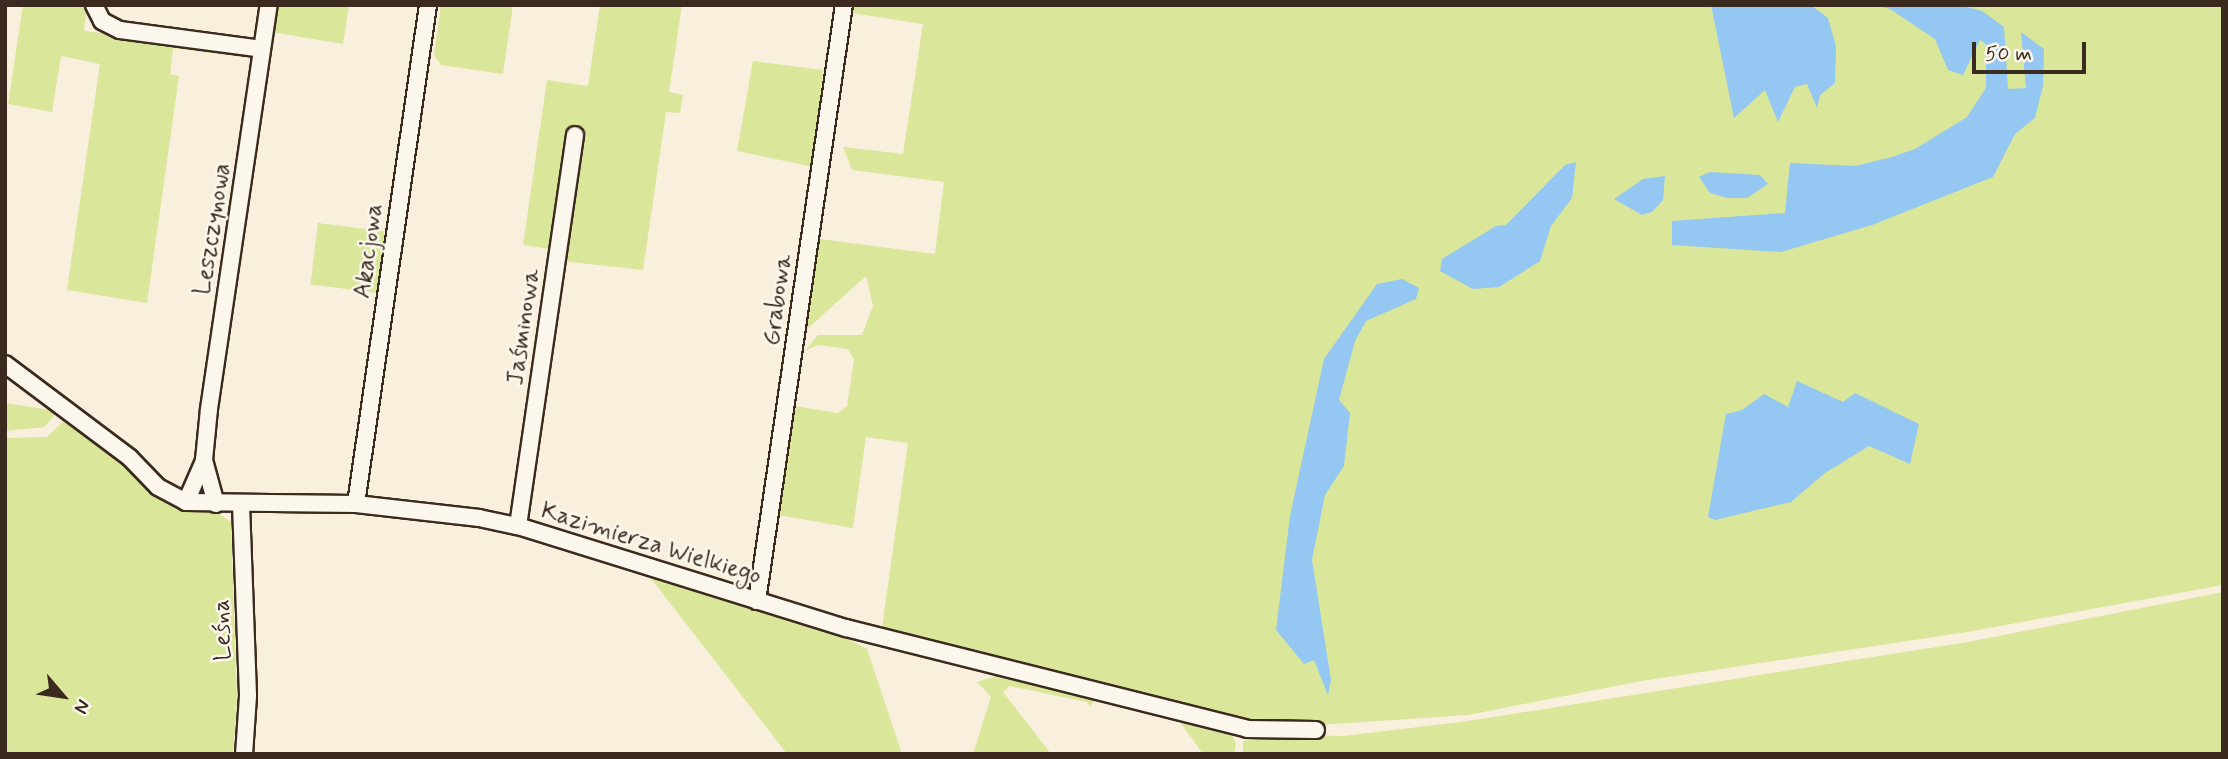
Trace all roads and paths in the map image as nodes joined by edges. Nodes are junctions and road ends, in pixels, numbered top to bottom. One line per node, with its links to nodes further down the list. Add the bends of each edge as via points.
1 (269, 5): 5 (street, Leszczynowa)
2 (428, 5): 11 (street, Akacjowa)
3 (844, 5): 14 (street, Grabowa)
4 (95, 10): 5 (street, via 120,30)
5 (262, 49): 8 (street, Leszczynowa)
6 (575, 135): 13 (street, Jaśminowa)
7 (5, 364): 9 (street, Kazimierza Wielkiego, via 130,458 158,487)
8 (204, 460): 9 (street, Leszczynowa); 10 (street, Leszczynowa)
9 (186, 502): 10 (street, Kazimierza Wielkiego)
10 (216, 503): 12 (street, Kazimierza Wielkiego)
11 (356, 503): 12 (street, Kazimierza Wielkiego); 13 (street, Kazimierza Wielkiego)
12 (241, 504): 16 (street, Leśna, via 248,696)
13 (518, 526): 14 (street, Kazimierza Wielkiego)
14 (757, 601): 15 (street, Kazimierza Wielkiego, via 846,628 1247,729)
15 (1316, 730)
16 (244, 754)

